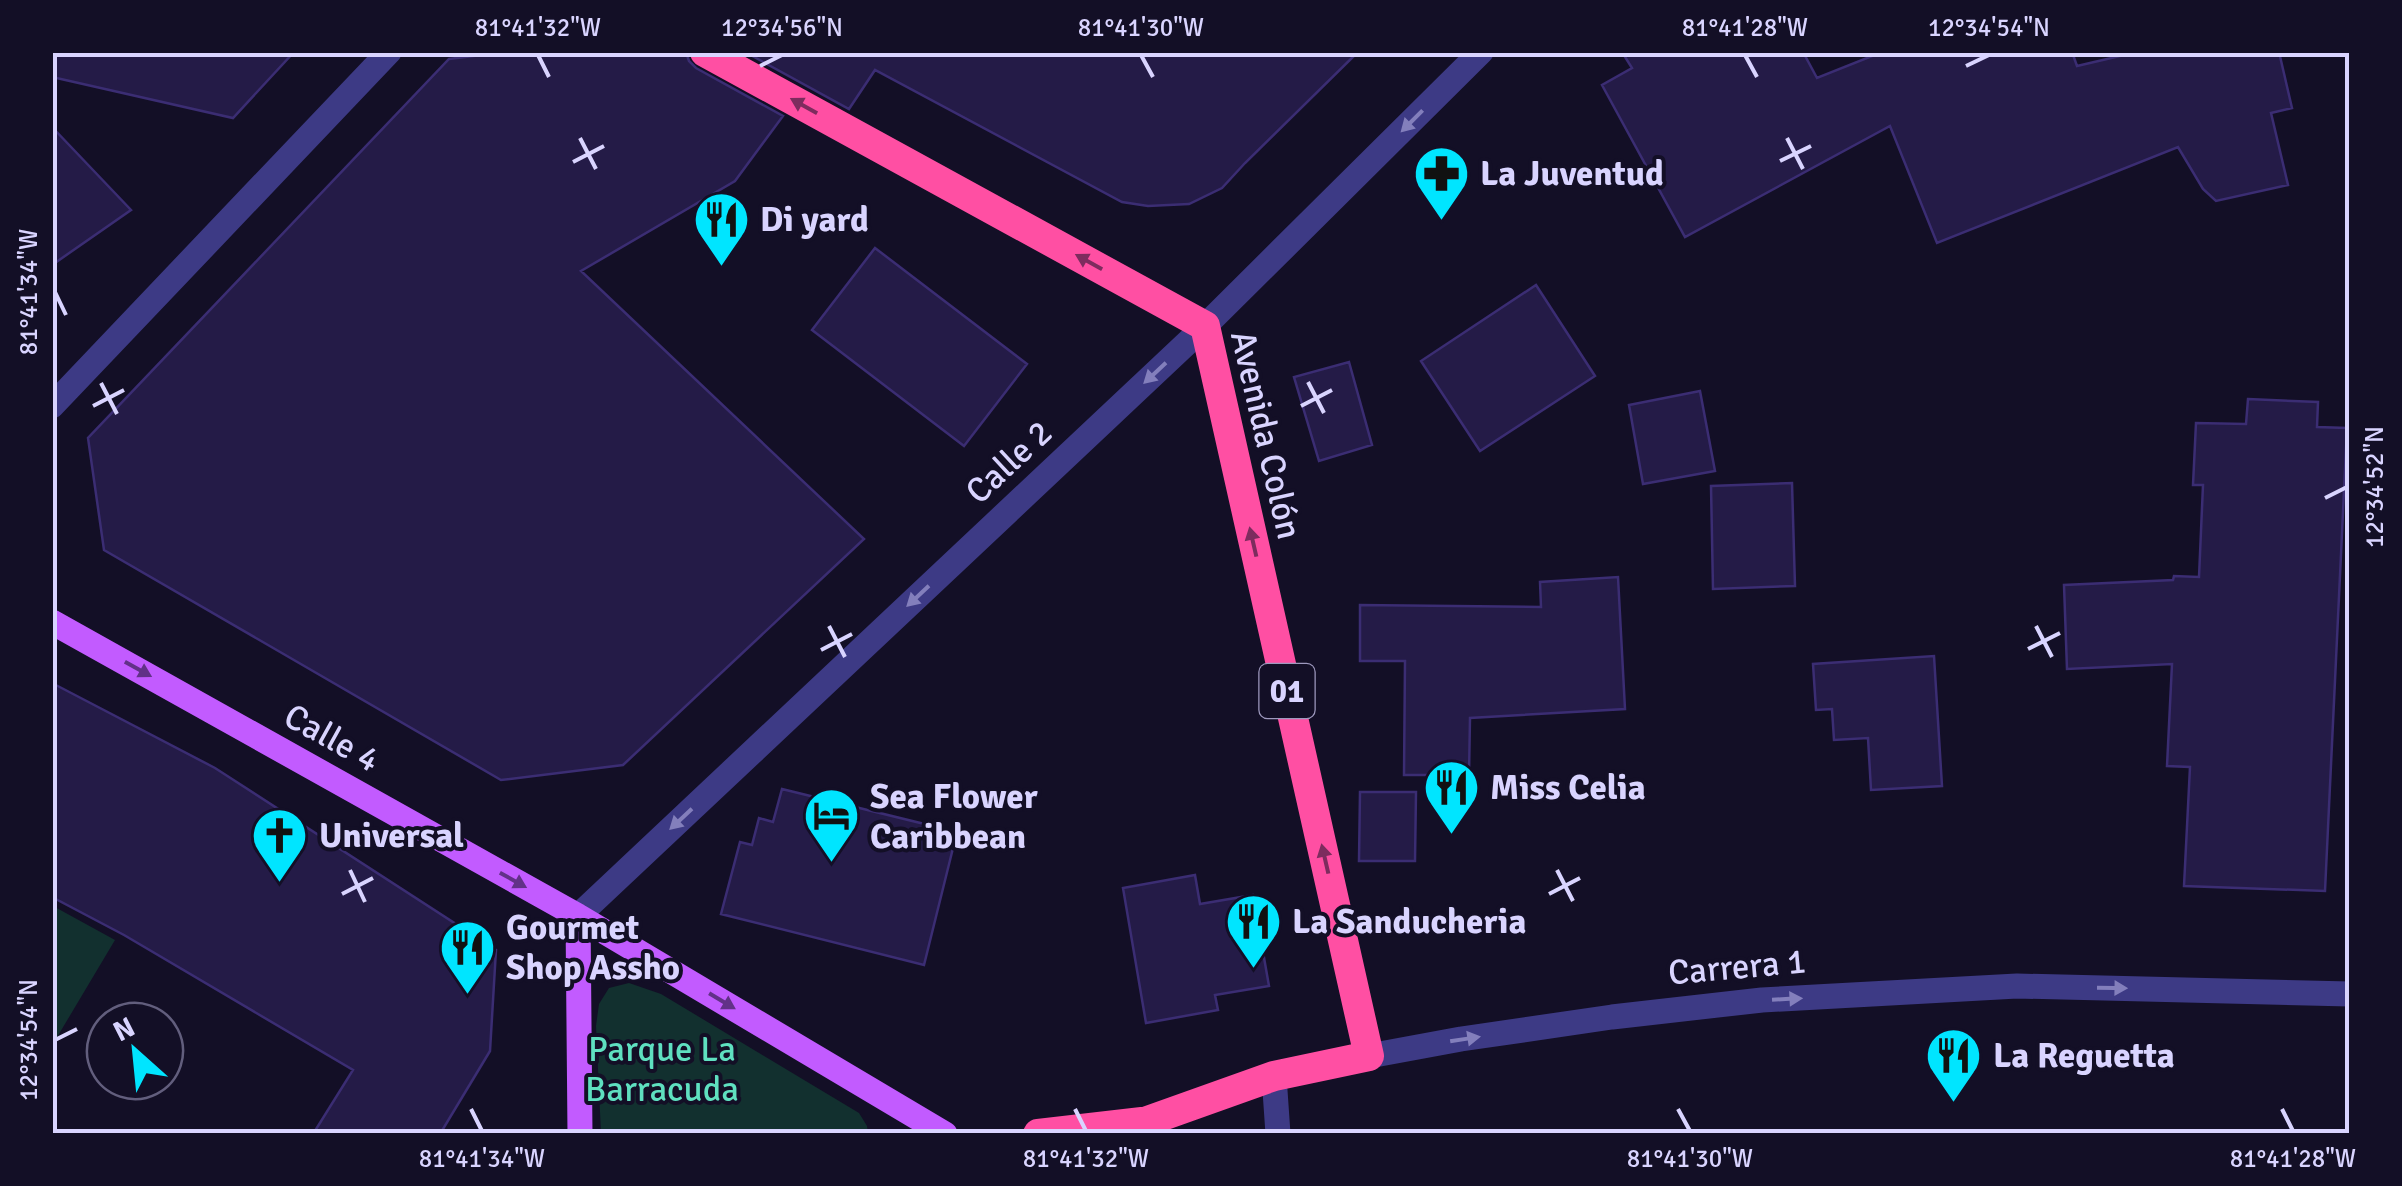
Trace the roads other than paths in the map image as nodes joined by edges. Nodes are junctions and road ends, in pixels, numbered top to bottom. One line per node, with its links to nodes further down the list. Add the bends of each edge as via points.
1 (390, 52): 5 (street)
2 (705, 52): 4 (highway, Avenida Colón, one-way to 2)
3 (1481, 52): 4 (street, Calle 2, one-way to 4)
4 (1205, 326): 7 (street, Calle 2, one-way to 7); 9 (highway, Avenida Colón / 01, one-way to 4)
5 (52, 406)
6 (52, 622): 7 (main road, Calle 4, one-way to 7)
7 (578, 916): 12 (main road); 13 (main road, Calle 4, one-way to 13)
8 (2350, 994): 9 (street, Carrera 1, one-way to 8, via 1762,1000 2016,986)
9 (1369, 1056): 10 (highway, Carrera 1)
10 (1274, 1076): 11 (highway, Carrera 1); 15 (street)
11 (1133, 1128): 14 (highway, Carrera 1)
12 (580, 1134)
13 (945, 1134)
14 (1038, 1134)
15 (1278, 1134)

